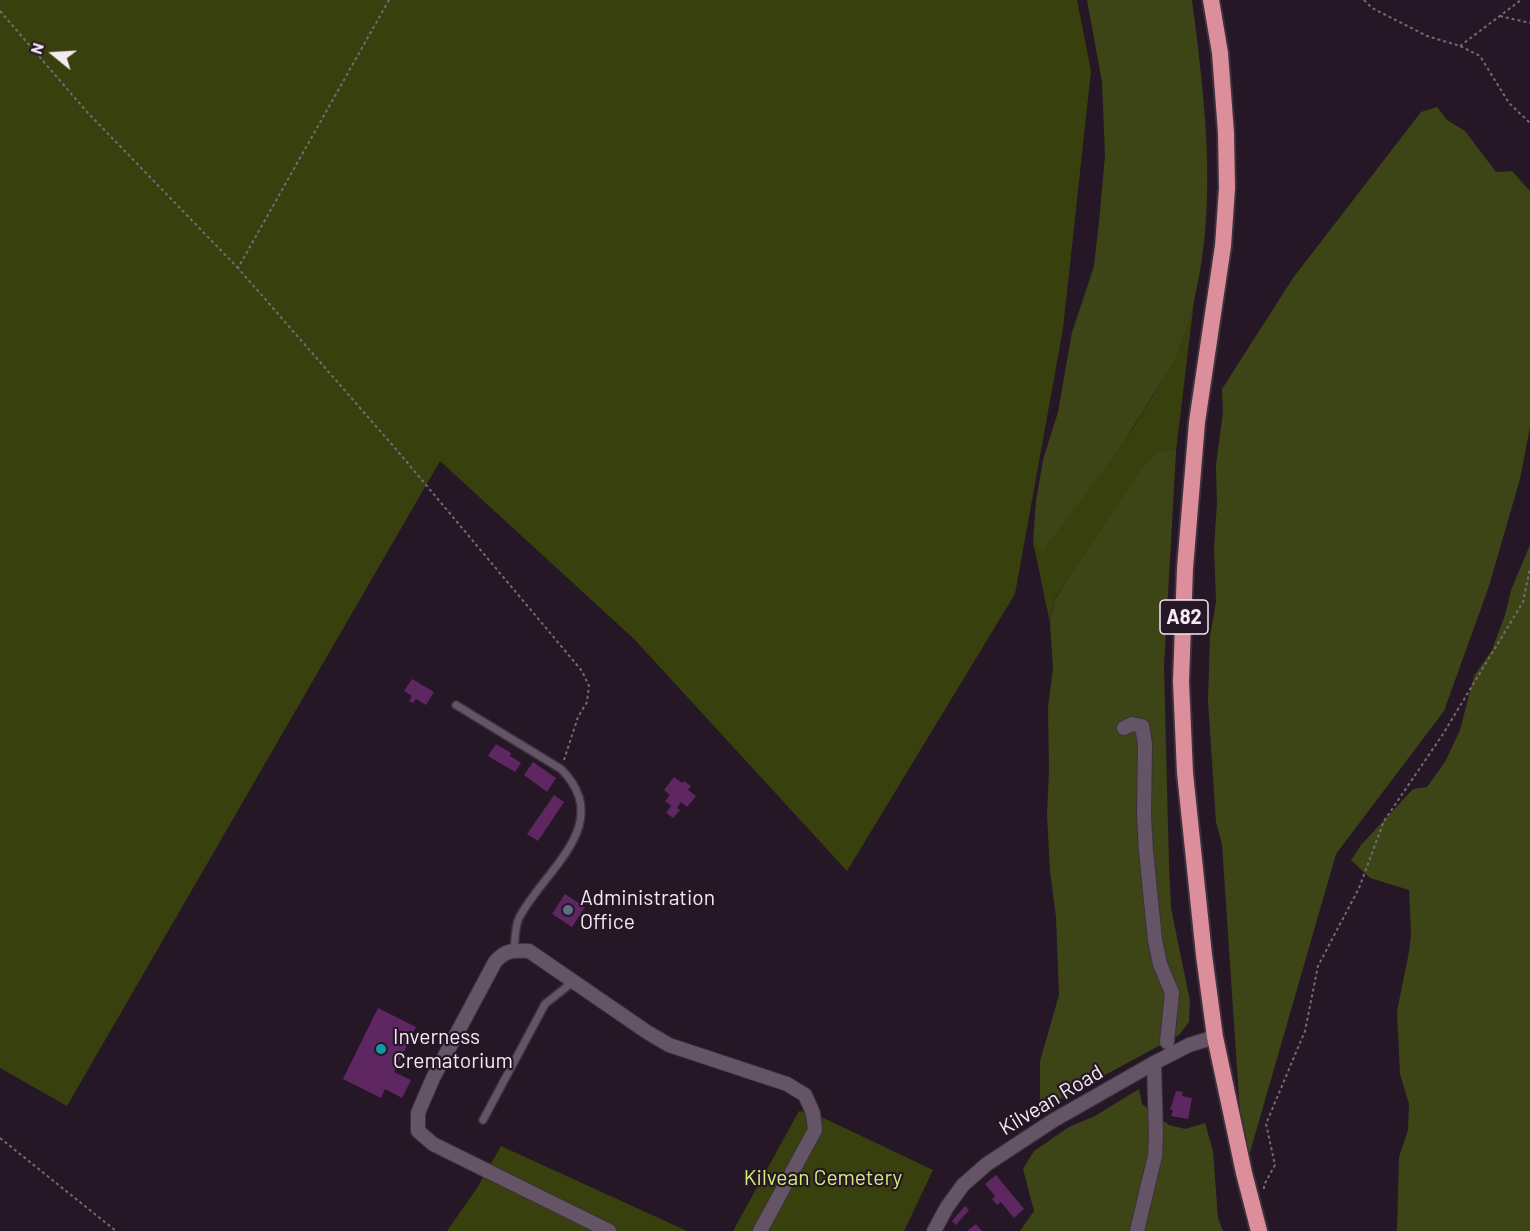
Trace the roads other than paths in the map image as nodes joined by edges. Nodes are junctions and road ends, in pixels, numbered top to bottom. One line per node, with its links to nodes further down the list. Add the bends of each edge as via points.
1 (1211, 0): 6 (highway, A82, via 1227,133 1227,188 1223,246 1197,422 1185,568 1181,682 1185,773)
2 (456, 705): 4 (lane, via 561,769 570,778 580,802 582,820 575,838 518,919)
3 (1124, 728): 7 (street, via 1132,724 1142,726 1145,744 1144,816 1153,928 1160,964 1172,993)
4 (514, 950): 5 (street, via 529,951); 10 (street, via 502,954 495,962 433,1078 418,1113 418,1131 433,1144)
5 (574, 981): 9 (lane, via 545,1004); 11 (street, via 669,1045 787,1084 805,1095 815,1130)
6 (1215, 1037): 8 (street, Kilvean Road); 14 (highway, A82)
7 (1167, 1042)
8 (1154, 1063): 12 (street, Kilvean Road, via 987,1164 963,1185); 13 (street, via 1155,1156)
9 (483, 1120)
10 (609, 1231)
11 (760, 1231)
12 (934, 1231)
13 (1137, 1231)
14 (1259, 1231)

